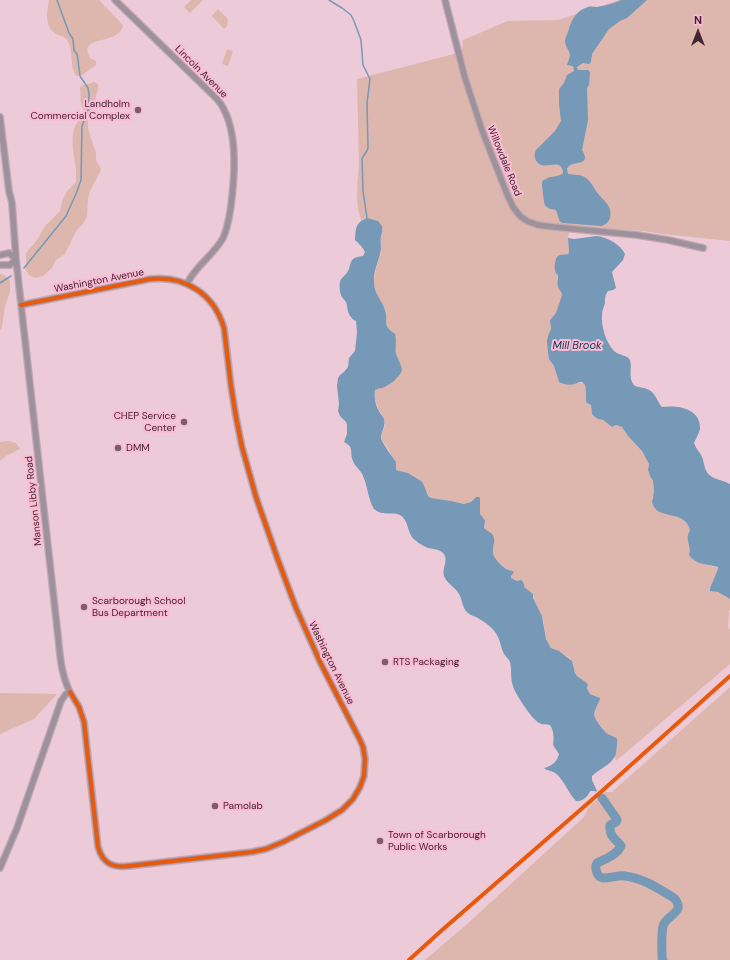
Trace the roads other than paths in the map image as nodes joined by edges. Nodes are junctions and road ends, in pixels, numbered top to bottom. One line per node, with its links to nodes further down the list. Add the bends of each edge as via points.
1 (115, 0): 8 (street, Lincoln Avenue, via 215,97 224,108 230,124 234,173 225,235)
2 (445, 0): 4 (street, Willowdale Road, via 465,78 483,133 507,194 520,216 530,223 554,228 637,235)
3 (0, 117): 6 (street, Manson Libby Road, via 12,203)
4 (703, 248)
5 (0, 255): 6 (street, via 9,254)
6 (16, 259): 7 (street, via 10,265); 9 (street, Manson Libby Road)
7 (0, 265)
8 (187, 284): 9 (street, Washington Avenue, via 157,278); 10 (street, Washington Avenue, via 209,300 222,321 236,416 256,497 302,622 362,744 365,760 362,782 353,799 342,810 266,849 114,866 104,859 98,847 84,722)
9 (22, 305): 10 (street, Manson Libby Road, via 61,659)
10 (70, 692): 11 (street, via 61,701 17,828)
11 (0, 868)

